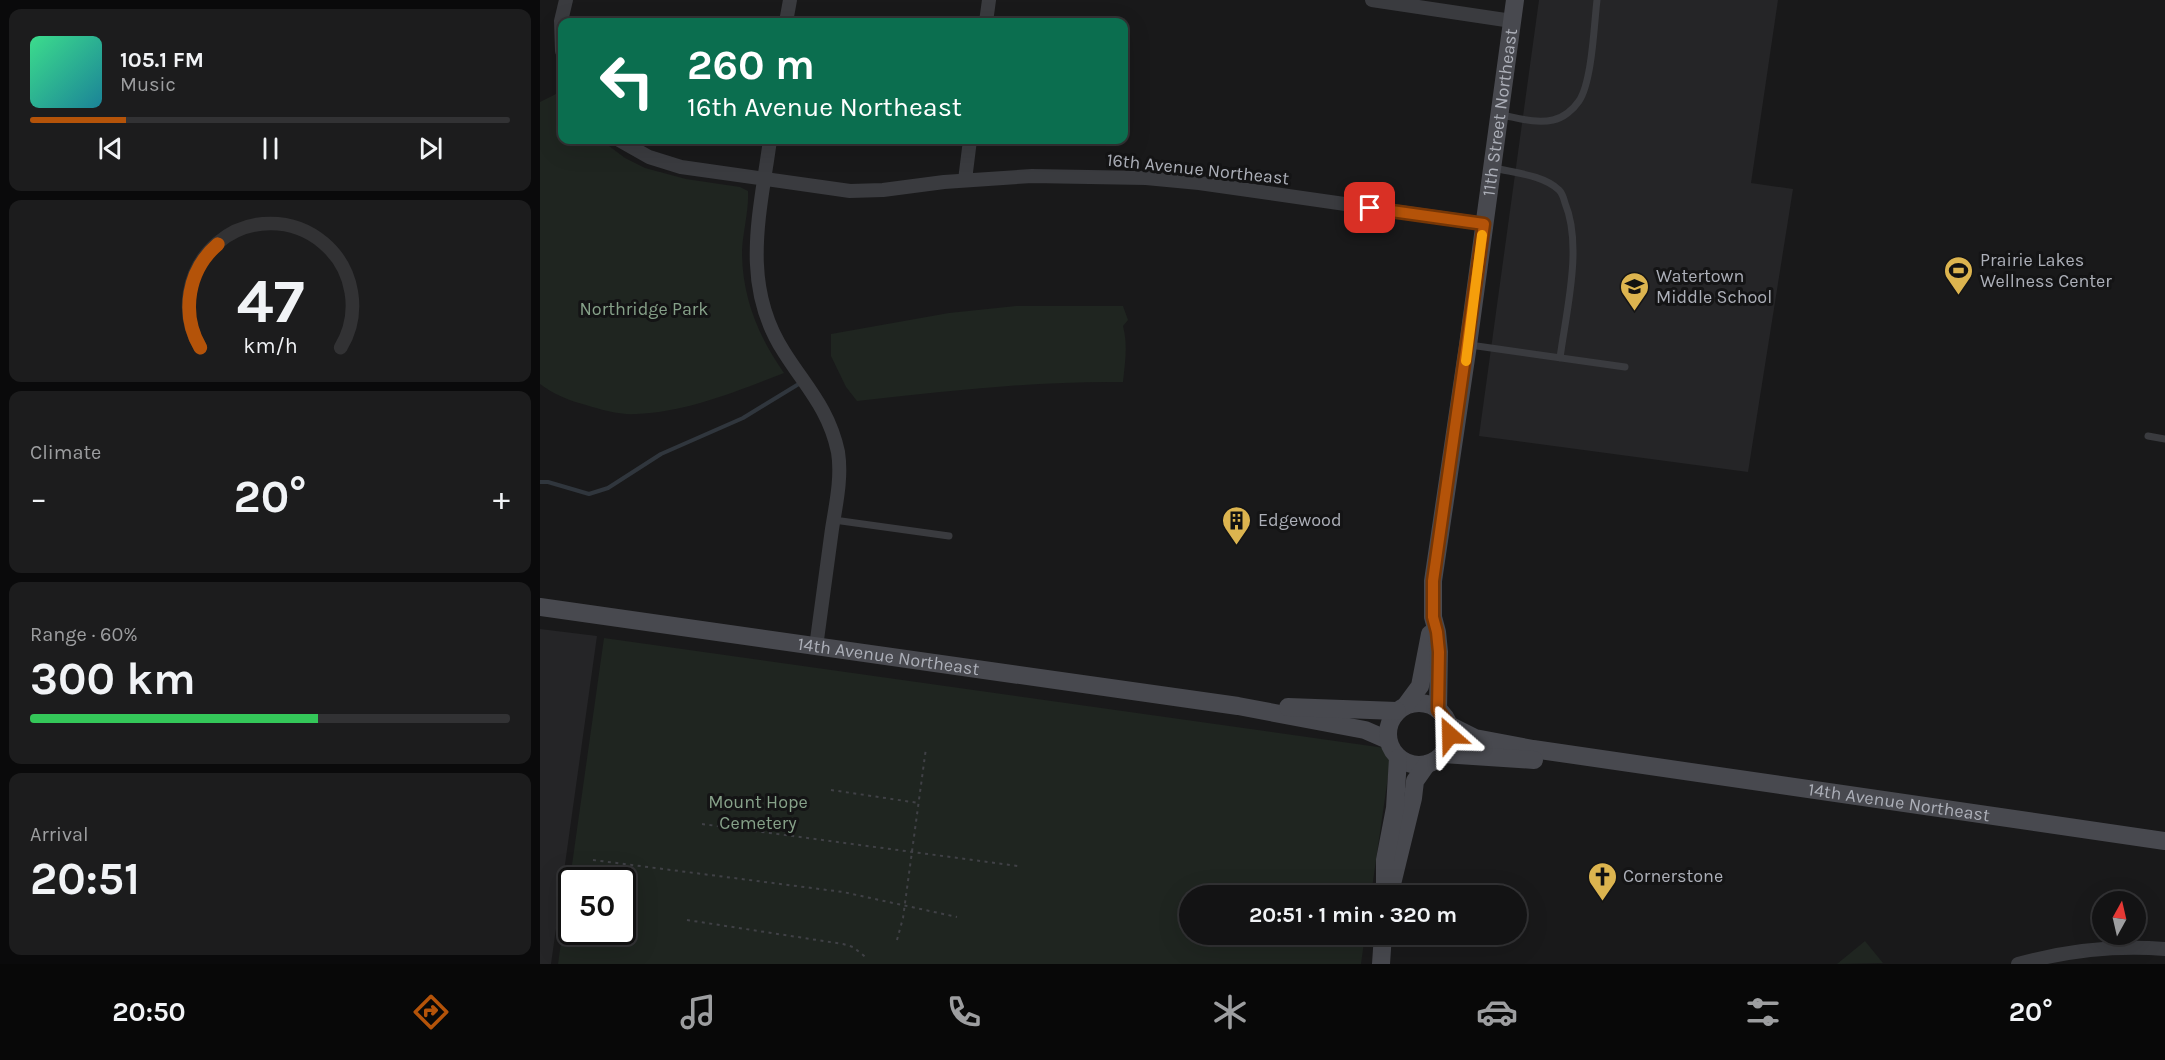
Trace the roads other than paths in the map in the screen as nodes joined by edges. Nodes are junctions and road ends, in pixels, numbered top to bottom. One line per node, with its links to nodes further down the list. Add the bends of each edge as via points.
1 (566, 0): 7 (street)
2 (790, 0): 8 (street)
3 (989, 0): 9 (street)
4 (1372, 0): 10 (street)
5 (1515, 0): 10 (main road, 11th Street Northeast)
6 (1597, 0): 11 (lane, via 1586,84 1570,112 1555,120 1539,122)
7 (562, 18)
8 (787, 18)
9 (987, 18)
10 (1512, 21): 11 (main road, 11th Street Northeast)
11 (1499, 115): 15 (main road, 11th Street Northeast)
12 (625, 144): 16 (street, 16th Avenue Northeast, via 663,163)
13 (769, 144): 16 (street)
14 (970, 144): 17 (street)
15 (1492, 168): 18 (main road, 11th Street Northeast); 20 (lane, via 1536,177 1560,191 1571,218 1573,261)
16 (765, 179): 17 (street, 16th Avenue Northeast, via 866,191); 24 (street, via 756,244 758,287 783,352 817,398 831,429 839,469)
17 (965, 180): 18 (street, 16th Avenue Northeast, via 1069,176 1168,180)
18 (1484, 224): 19 (main road, 11th Street Northeast)
19 (1468, 345): 20 (lane); 27 (main road, 11th Street Northeast, via 1440,525)
20 (1560, 358): 21 (lane)
21 (1625, 367)
22 (2148, 436): 23 (lane)
23 (2165, 439)
24 (834, 520): 25 (lane); 28 (street)
25 (950, 536)
26 (540, 607): 28 (main road, 14th Avenue Northeast)
27 (1433, 617): 30 (main road, 11th Street Northeast, via 1420,686); 31 (main road, 11th Street Northeast, via 1439,652)
28 (816, 647): 29 (main road, 14th Avenue Northeast)
29 (1238, 706): 30 (main road, 14th Avenue Northeast); 33 (main road, 14th Avenue Northeast, via 1365,730)
30 (1402, 708): 31 (main road, via 1423,703); 33 (main road, via 1391,720)
31 (1438, 710): 32 (main road)
32 (1449, 725): 34 (main road, via 1448,745); 36 (main road, 14th Avenue Northeast, via 1475,738)
33 (1388, 740): 35 (main road)
34 (1443, 753): 36 (main road, 14th Avenue Northeast); 37 (main road)
35 (1398, 758): 37 (main road, via 1407,763); 39 (main road)
36 (1631, 763): 38 (main road, 14th Avenue Northeast)
37 (1427, 764): 40 (main road, via 1415,781)
38 (2165, 841)
39 (1385, 885)
40 (1392, 885)
41 (1382, 945): 43 (main road)
42 (2165, 949): 44 (street, via 2097,950)
43 (1381, 964)
44 (2018, 964)

